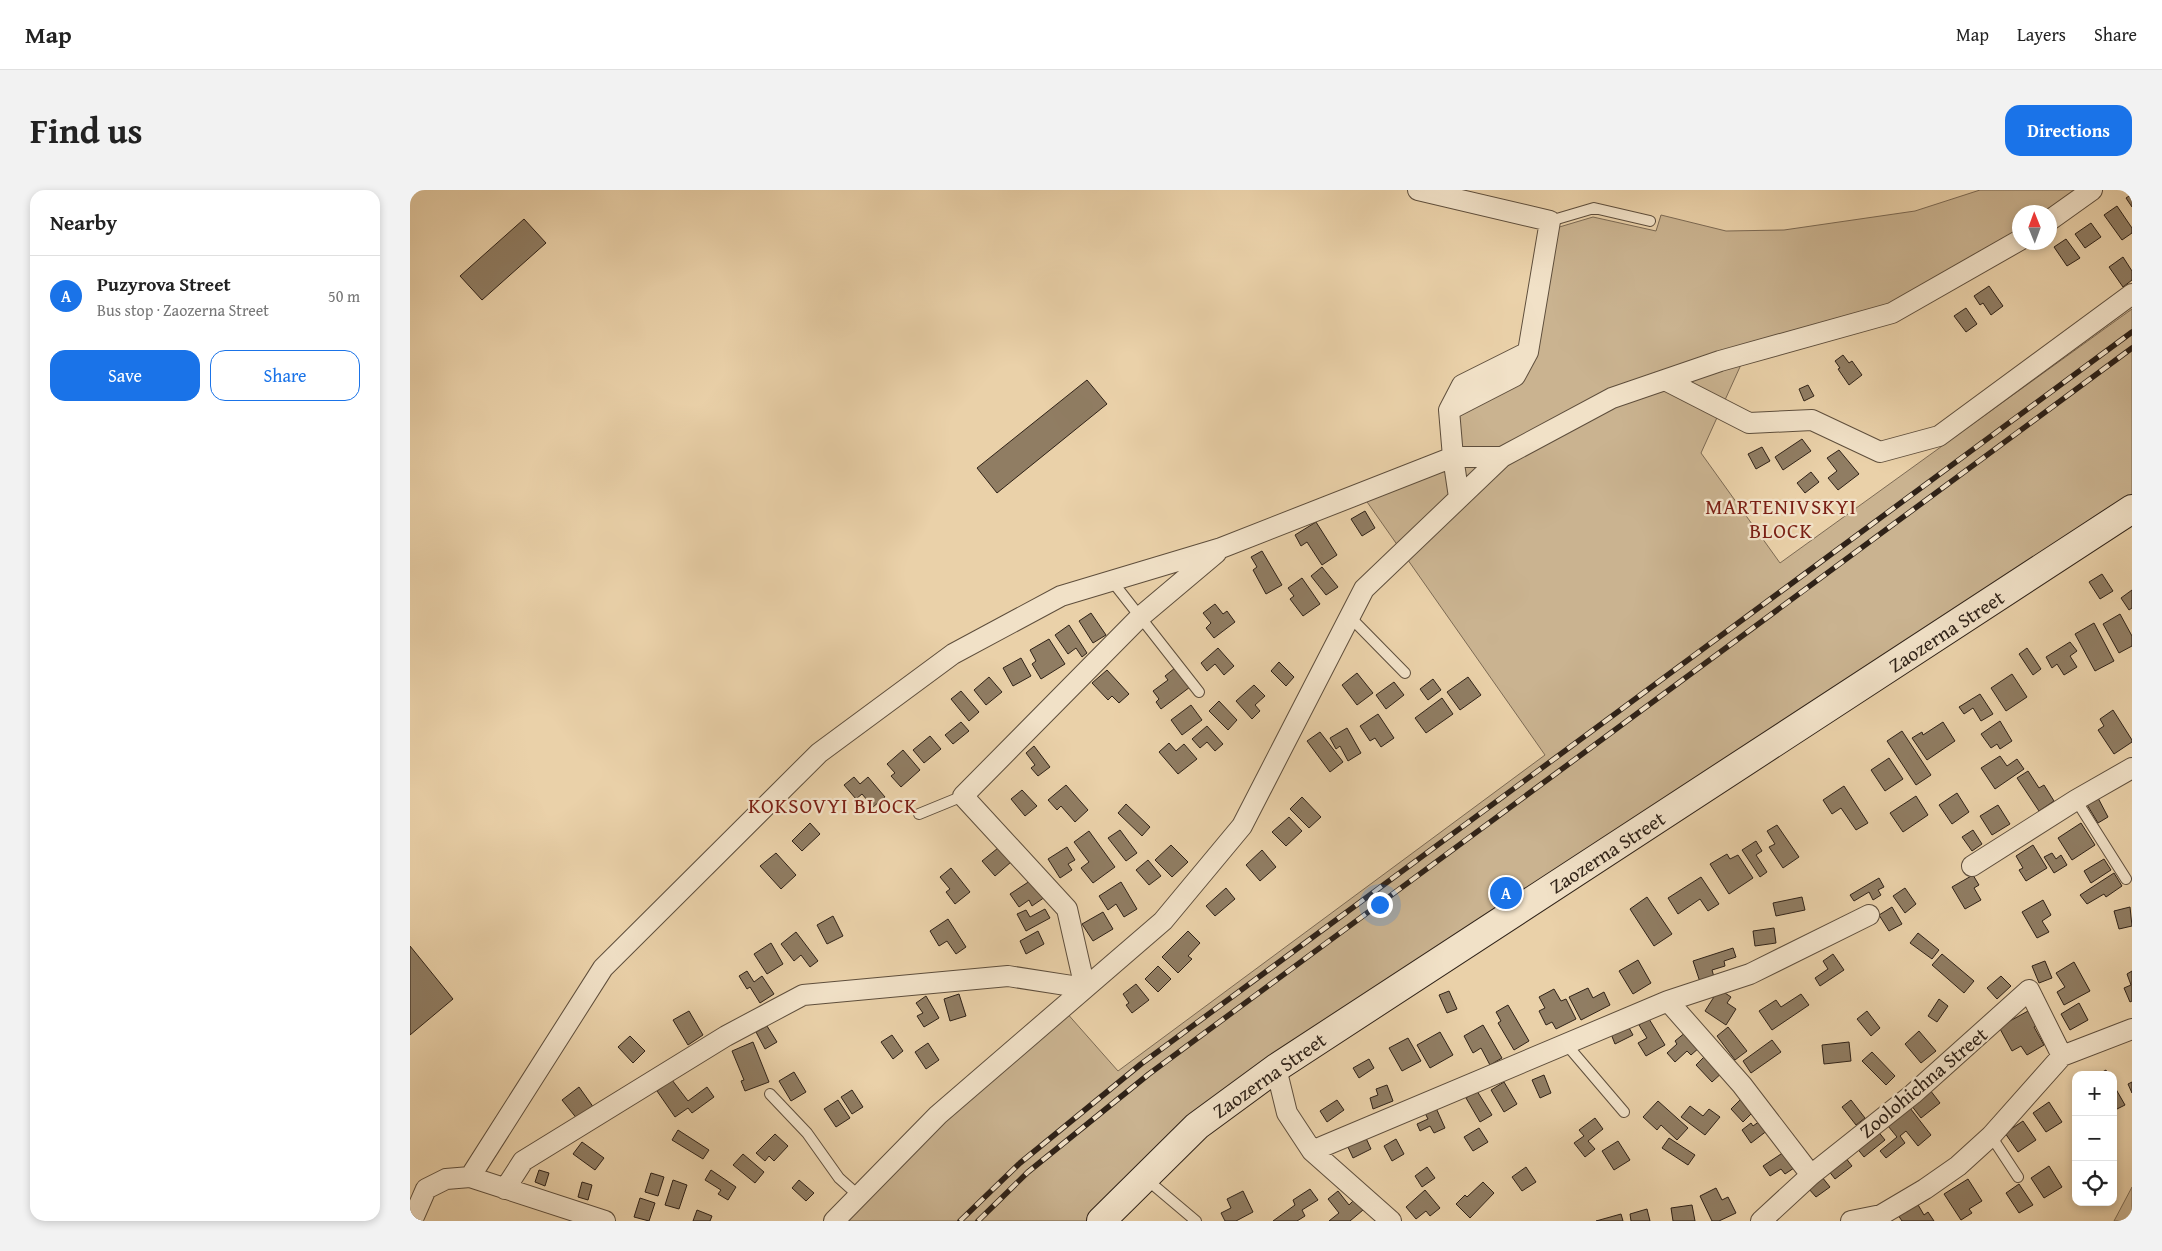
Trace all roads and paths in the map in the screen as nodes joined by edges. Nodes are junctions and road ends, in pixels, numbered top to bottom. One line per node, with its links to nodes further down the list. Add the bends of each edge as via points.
1 (1418, 190): 4 (street)
2 (2092, 190): 3 (street)
3 (2057, 215)
4 (1550, 221): 5 (lane, via 1594,208); 9 (street, via 1528,352 1462,385 1449,410)
5 (1650, 221)
6 (2012, 245): 8 (street, via 1892,313 1720,361)
7 (2132, 294): 8 (street, via 1939,436 1880,452 1812,420 1749,423)
8 (1665, 380): 10 (street, via 1612,398)
9 (1453, 457): 10 (street); 11 (street); 13 (street)
10 (1502, 457): 11 (street)
11 (1459, 497): 15 (street, via 1364,589)
12 (2132, 509): 31 (street, Zaozerna Street)
13 (1221, 548): 14 (street); 16 (street)
14 (1112, 581): 16 (lane); 37 (street, via 1061,596 953,654 819,753 603,968)
15 (1350, 616): 17 (lane); 26 (street, via 1242,826 1163,921)
16 (1140, 617): 18 (lane); 20 (street)
17 (1405, 673)
18 (1199, 692)
19 (2132, 768): 21 (street)
20 (963, 796): 22 (lane); 26 (street, via 1067,909)
21 (2076, 800): 23 (street); 24 (lane)
22 (919, 814)
23 (1972, 866)
24 (2126, 880)
25 (1868, 915): 27 (street, via 1750,974)
26 (1085, 988): 40 (street, via 1008,976 803,995 726,1036 523,1161); 41 (street, via 938,1115)
27 (1668, 1001): 29 (street); 36 (street, via 1742,1085)
28 (2132, 1029): 30 (street)
29 (1566, 1044): 33 (lane); 35 (street)
30 (2062, 1056): 34 (street); 36 (street, Zoolohichna Street, via 2029,990 1914,1094)
31 (1276, 1068): 35 (street, via 1286,1113); 38 (street, Zaozerna Street, via 1196,1126)
32 (770, 1094): 41 (lane)
33 (1624, 1112)
34 (1991, 1136): 39 (lane); 43 (street, via 1958,1166)
35 (1312, 1151): 50 (street)
36 (1810, 1175): 51 (street, Zoolohichna Street)
37 (470, 1177): 40 (street); 44 (street, via 446,1179 426,1189)
38 (1144, 1177): 48 (street, Zaozerna Street); 49 (lane)
39 (2018, 1177)
40 (505, 1189): 42 (street)
41 (859, 1196): 47 (street)
42 (538, 1199): 45 (street); 46 (street)
43 (1883, 1218): 52 (street)
44 (412, 1221)
45 (554, 1221)
46 (605, 1221)
47 (834, 1221)
48 (1101, 1221)
49 (1196, 1221)
50 (1391, 1221)
51 (1761, 1221)
52 (1851, 1221)

